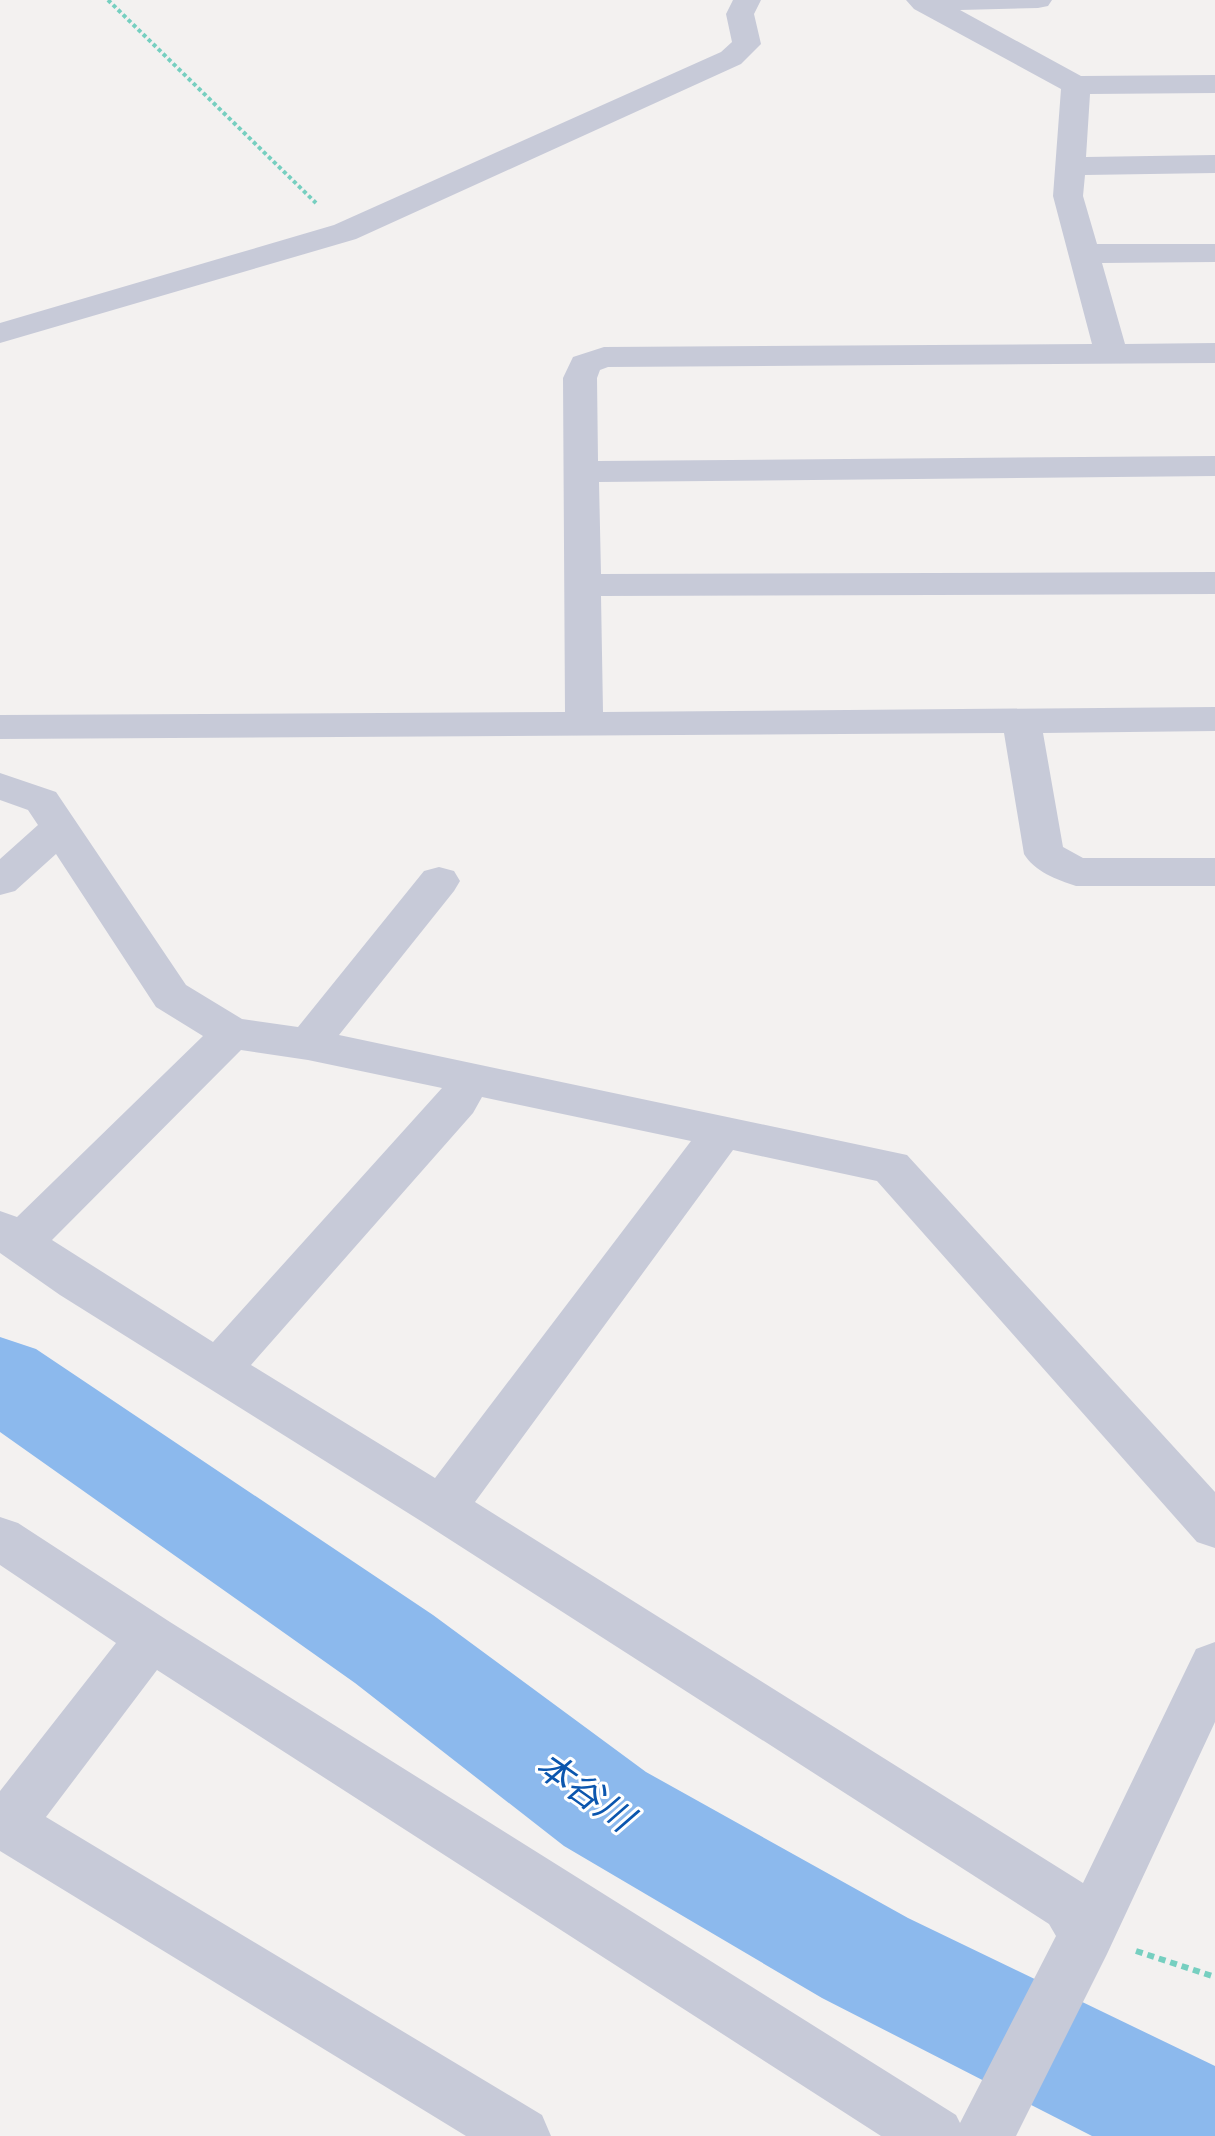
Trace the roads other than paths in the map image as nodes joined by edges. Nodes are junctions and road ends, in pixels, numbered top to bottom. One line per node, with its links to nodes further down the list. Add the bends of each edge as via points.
1 (747, 0): 11 (street, via 740,14 747,44 731,58 345,232)
2 (1014, 0): 3 (street); 4 (street)
3 (1038, 0)
4 (920, 1): 6 (street)
5 (1215, 84): 6 (street)
6 (1076, 85): 8 (street)
7 (1215, 164): 8 (street)
8 (1070, 166): 10 (street, via 1068,196)
9 (1215, 253): 10 (street)
10 (1083, 254): 13 (street)
11 (0, 333)
12 (1215, 353): 13 (street)
13 (1111, 354): 15 (street, via 604,357 585,364 580,378)
14 (1215, 466): 15 (street)
15 (581, 472): 17 (street)
16 (1215, 583): 17 (street)
17 (582, 585): 20 (street)
18 (1215, 719): 19 (street)
19 (1021, 720): 20 (street); 24 (street, via 1044,854 1076,872)
20 (584, 723): 21 (street)
21 (0, 727)
22 (0, 786): 23 (street, via 42,801)
23 (60, 828): 25 (street); 27 (street, via 171,996)
24 (1215, 872)
25 (0, 881)
26 (439, 881): 28 (street)
27 (232, 1033): 28 (street); 31 (street)
28 (308, 1044): 29 (street)
29 (469, 1078): 30 (street); 32 (street, via 457,1102)
30 (723, 1131): 33 (street); 34 (street, via 891,1167)
31 (10, 1236): 32 (street)
32 (218, 1370): 33 (street)
33 (442, 1508): 39 (street, via 1069,1905)
34 (1215, 1527)
35 (0, 1538): 36 (street)
36 (151, 1638): 38 (street); 42 (street)
37 (1215, 1665): 39 (street)
38 (4, 1825): 41 (street)
39 (1081, 1949): 40 (street)
40 (988, 2128)
41 (521, 2136)
42 (935, 2136)

